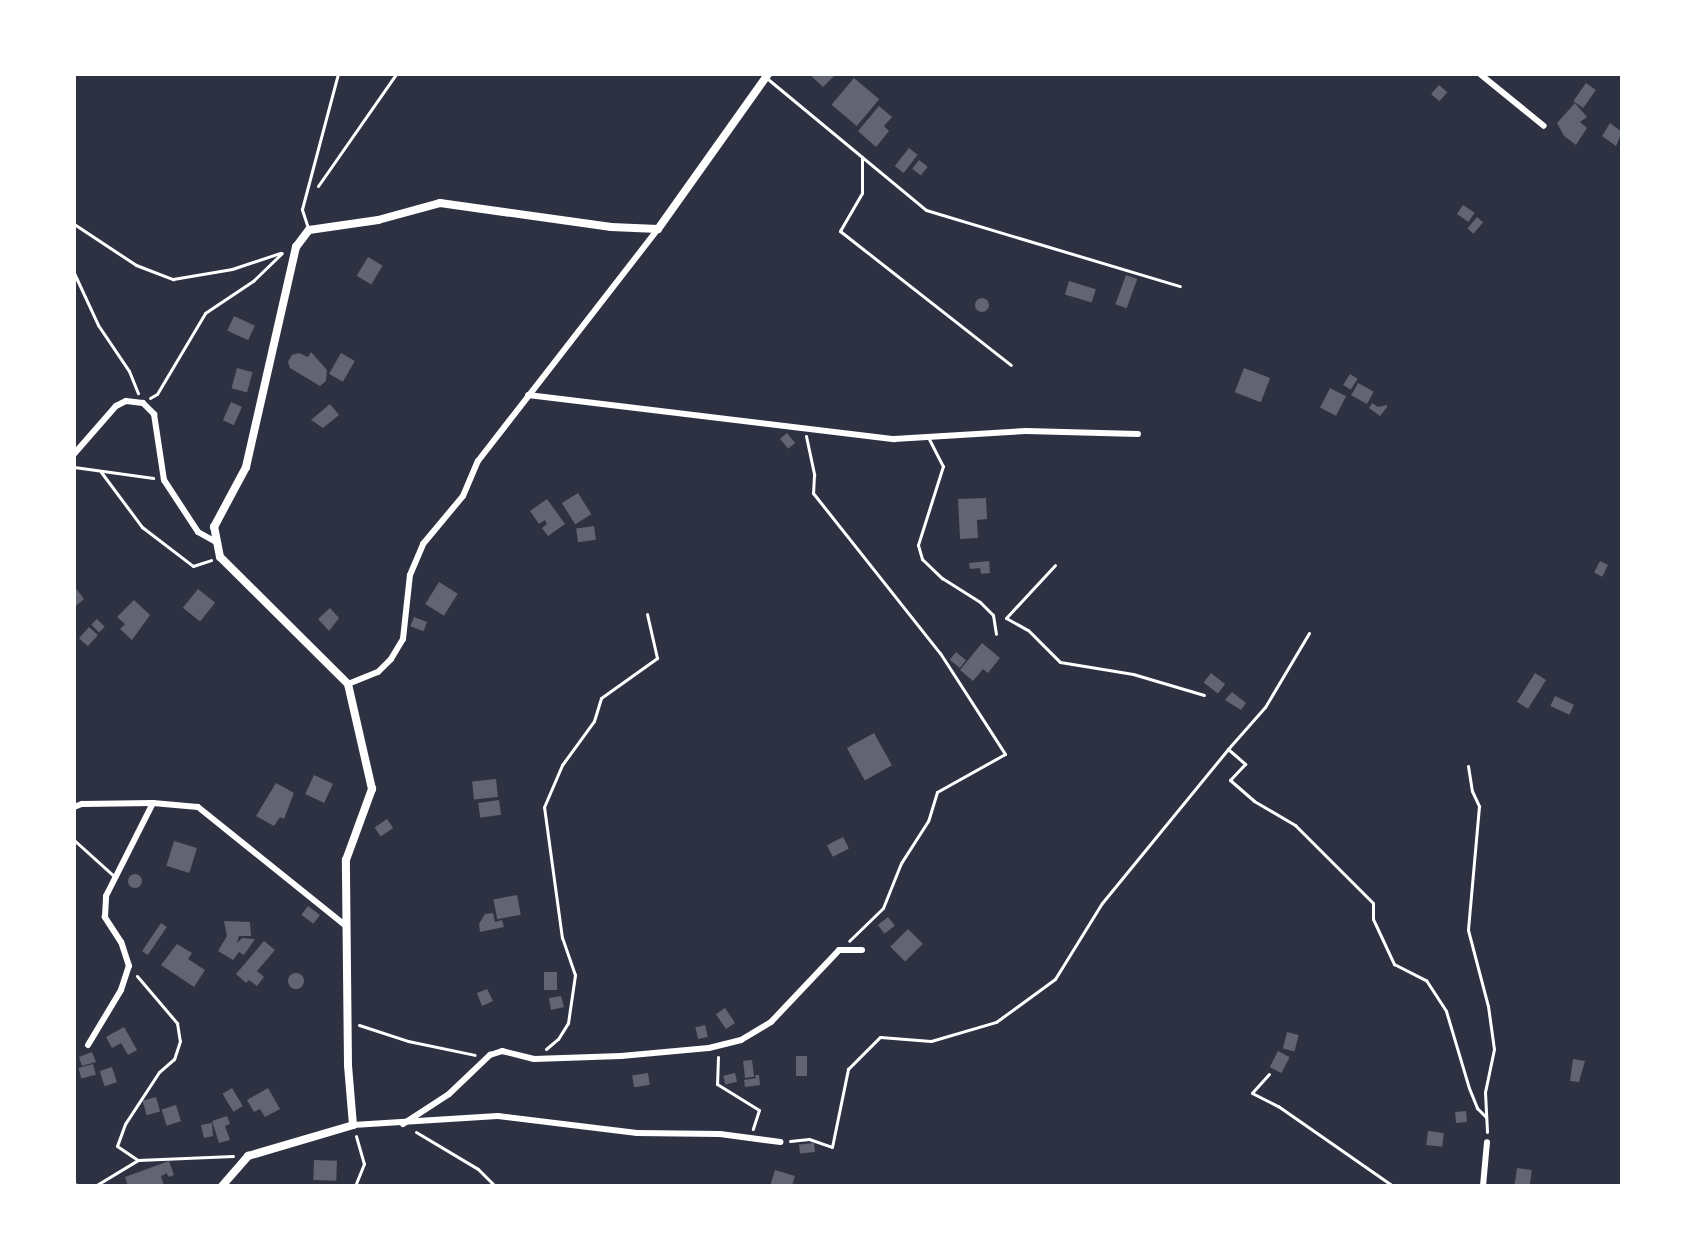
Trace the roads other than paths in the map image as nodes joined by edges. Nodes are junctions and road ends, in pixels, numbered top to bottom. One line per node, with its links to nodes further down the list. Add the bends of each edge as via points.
1 (338, 74): 7 (lane, via 302,209)
2 (1480, 74): 4 (street)
3 (767, 76): 5 (lane); 6 (street)
4 (1544, 126)
5 (862, 157): 8 (lane, via 926,210); 9 (lane, via 862,193 840,231)
6 (658, 229): 7 (street, via 440,203 378,220); 10 (street)
7 (309, 230): 14 (street, via 296,247 246,467 214,527)
8 (1180, 286)
9 (1011, 365)
10 (528, 395): 12 (street, via 894,439); 16 (street, via 478,461 463,496 423,544 410,575 403,639 391,659 378,672)
11 (1138, 434): 12 (street, via 1026,431)
12 (928, 437): 15 (lane, via 943,466 918,545 922,559 993,615)
13 (74, 454): 14 (street, via 116,406 143,403 154,414 164,480 198,532)
14 (218, 543): 16 (street, via 220,557)
15 (996, 634)
16 (348, 684): 21 (street, via 372,789 346,860)
17 (153, 803): 18 (street); 20 (street); 21 (street, via 198,807)
18 (74, 807)
19 (74, 840): 20 (lane)
20 (115, 877): 23 (street, via 106,896 105,917 129,966)
21 (347, 927): 25 (street)
22 (862, 950): 24 (street, via 839,950 771,1022 741,1040 621,1056 534,1059 502,1051)
23 (88, 1045)
24 (403, 1124): 25 (street); 26 (street, via 498,1116 637,1133 720,1134)
25 (353, 1125): 28 (street, via 248,1156)
26 (780, 1142)
27 (1487, 1142): 29 (street)
28 (222, 1186)
29 (1483, 1186)

